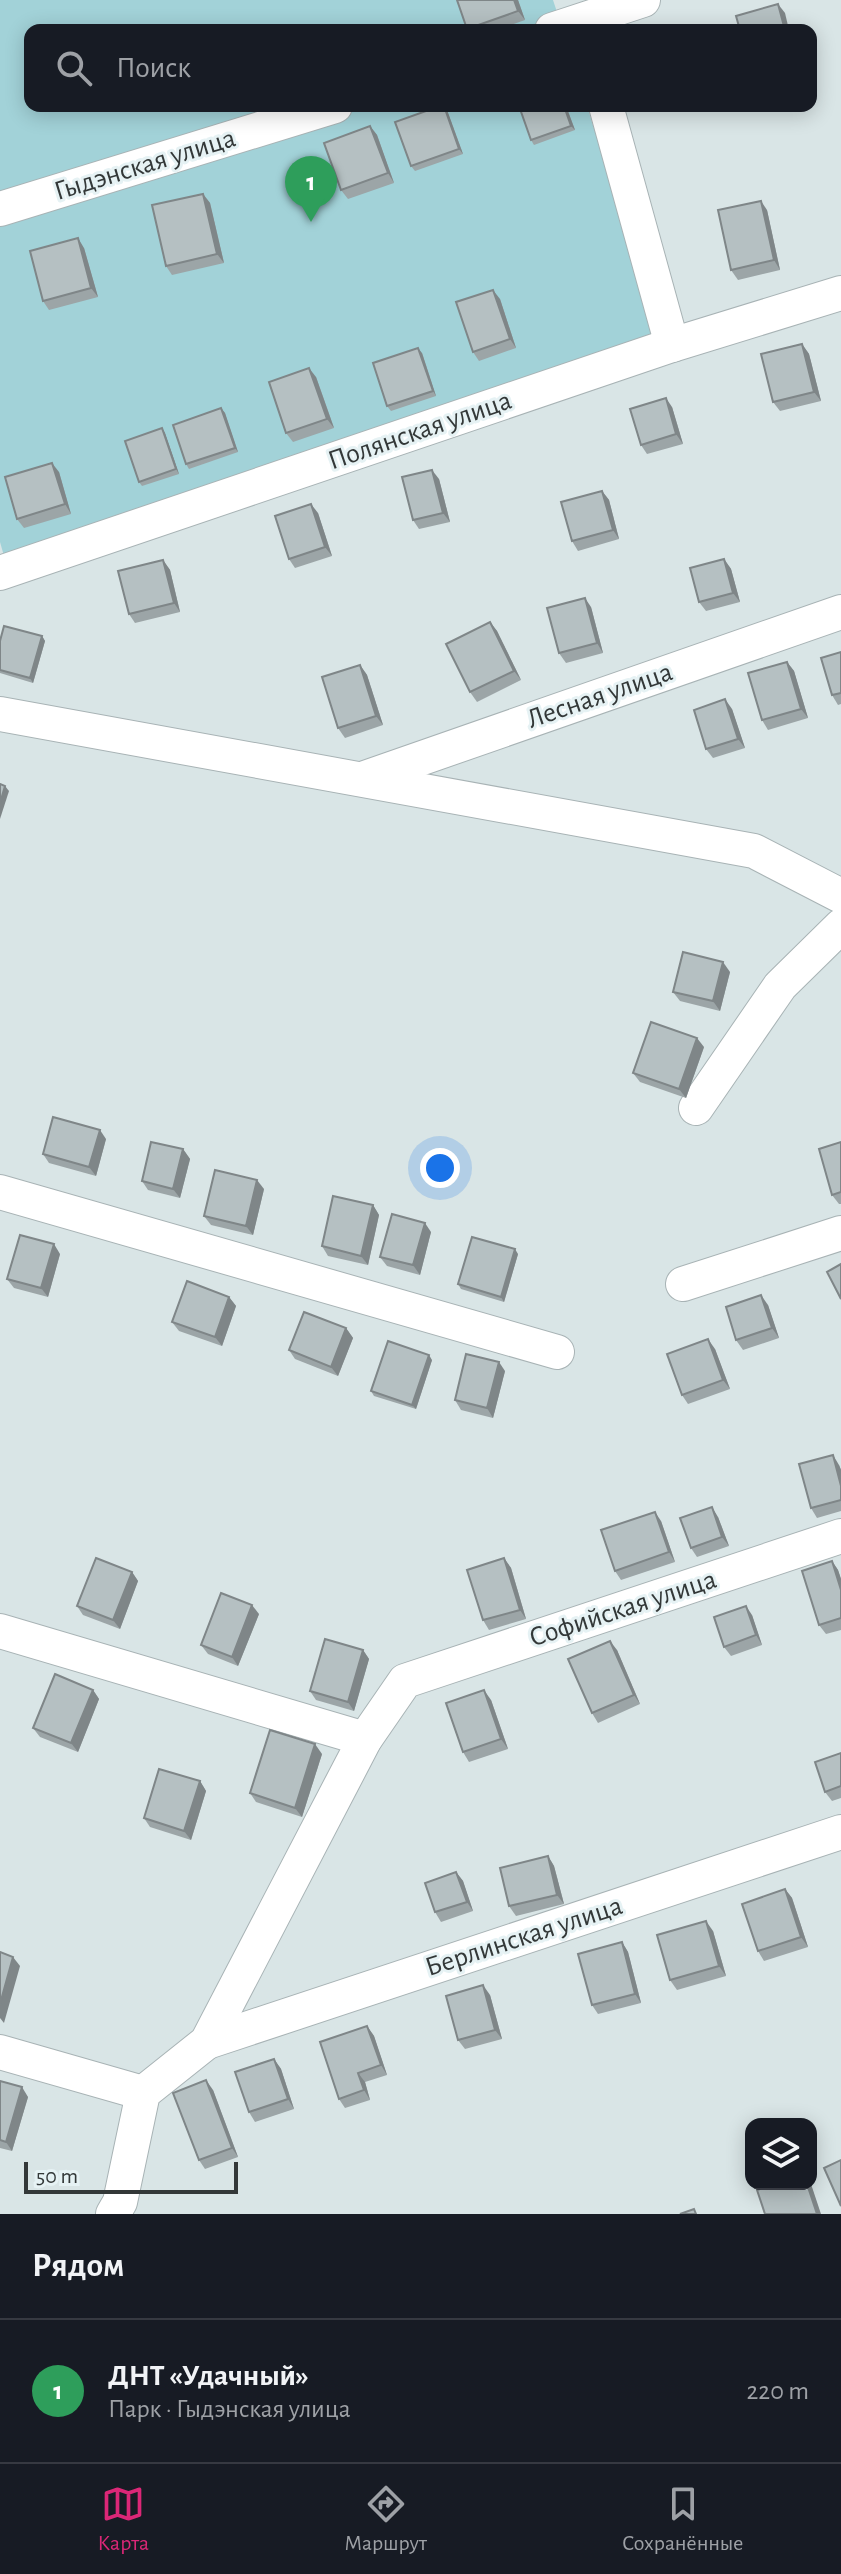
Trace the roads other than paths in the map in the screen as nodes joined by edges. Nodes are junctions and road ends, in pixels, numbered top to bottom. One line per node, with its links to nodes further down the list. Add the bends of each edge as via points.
1 (643, 0): 2 (street)
2 (574, 20)
3 (315, 112): 5 (street, Гыдэнская улица)
4 (608, 112): 7 (street)
5 (0, 209)
6 (841, 293): 7 (street, Полянская улица)
7 (672, 345): 8 (street, Полянская улица)
8 (0, 573)
9 (841, 612): 11 (street, Лесная улица)
10 (0, 714): 11 (street)
11 (358, 780): 12 (street, via 754,851)
12 (841, 896)
13 (841, 926): 14 (street, via 780,986)
14 (696, 1108)
15 (0, 1192): 18 (street)
16 (841, 1233): 17 (street)
17 (683, 1284)
18 (557, 1352)
19 (841, 1536): 21 (street, Софийская улица, via 405,1681)
20 (0, 1631): 21 (street)
21 (365, 1739): 23 (street)
22 (841, 1832): 23 (street, Берлинская улица)
23 (207, 2042): 25 (street)
24 (0, 2052): 25 (street)
25 (143, 2093): 26 (street)
26 (113, 2214)

